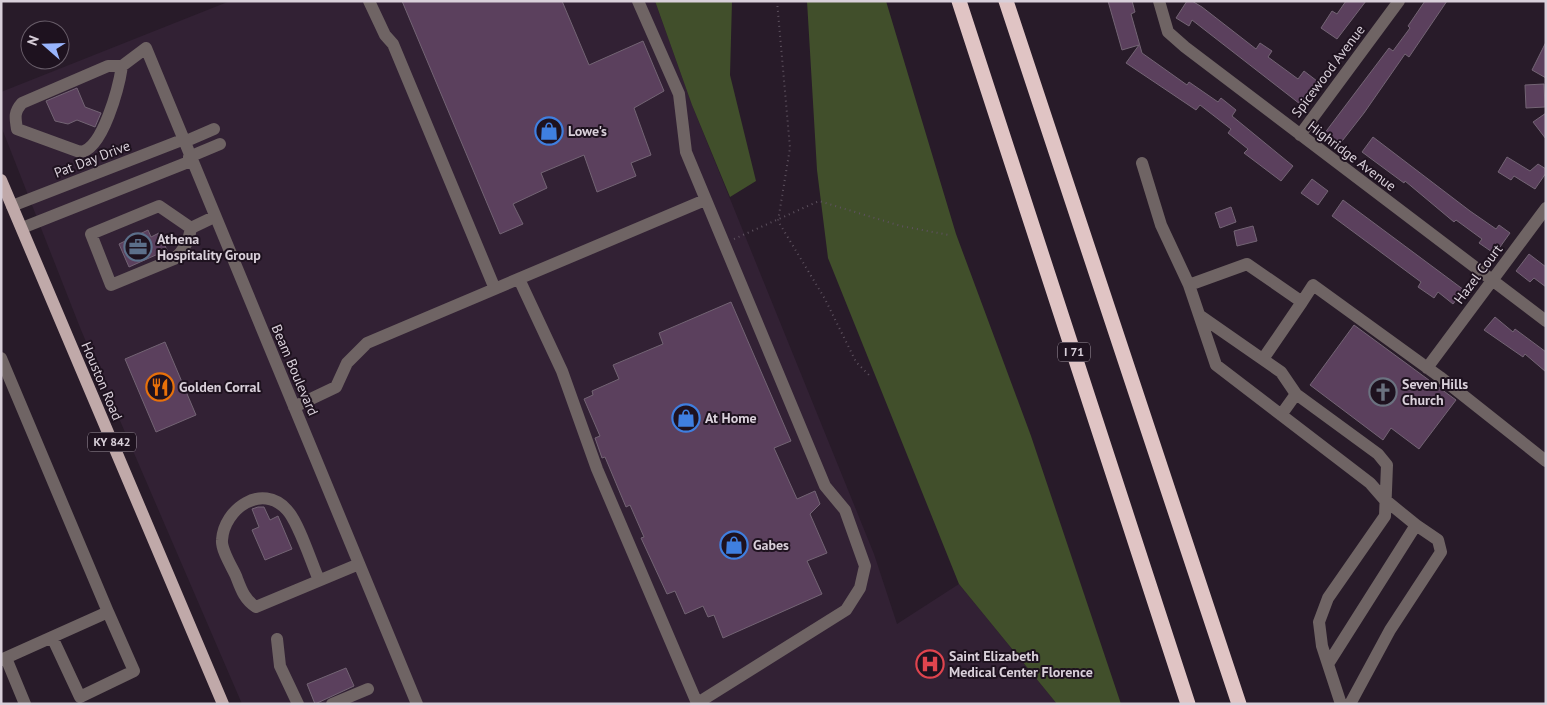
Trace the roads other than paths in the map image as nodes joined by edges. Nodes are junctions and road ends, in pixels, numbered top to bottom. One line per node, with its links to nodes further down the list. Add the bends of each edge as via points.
1 (369, 1): 24 (street, via 385,35 393,44)
2 (638, 1): 15 (street, via 679,94 686,152)
3 (959, 1): 52 (highway, I 71)
4 (1006, 1): 53 (highway)
5 (1159, 1): 9 (street, Highridge Avenue, via 1165,24 1174,38)
6 (1399, 1): 9 (street, Spicewood Avenue)
7 (122, 66): 7 (street, via 120,82 103,129 91,147 80,152 17,129 16,110 22,103 108,66); 10 (street, Beam Boulevard, via 146,48)
8 (214, 129): 10 (street, Pat Day Drive)
9 (1300, 135): 22 (street, Highridge Avenue)
10 (183, 141): 12 (street, Beam Boulevard); 16 (street, Pat Day Drive)
11 (220, 144): 12 (street)
12 (190, 159): 18 (street, Beam Boulevard); 19 (street)
13 (1142, 163): 23 (street, via 1161,225)
14 (1, 180): 16 (main road, Houston Road / KY 842)
15 (705, 200): 21 (street); 46 (street, via 825,486 845,510 866,566 860,588 846,610)
16 (12, 206): 19 (main road, Houston Road / KY 842)
17 (1546, 208): 22 (street, Hazel Court)
18 (214, 217): 20 (street); 32 (street, Beam Boulevard)
19 (22, 228): 48 (main road, Houston Road / KY 842)
20 (191, 228): 20 (street, via 158,206 91,234 111,285 180,255)
21 (519, 279): 24 (street); 46 (street, via 562,371 597,470)
22 (1491, 280): 27 (street, Highridge Avenue); 30 (street, Hazel Court)
23 (1189, 285): 25 (street, via 1247,264); 26 (street)
24 (495, 289): 32 (street, via 367,343 347,363 336,387)
25 (1302, 302): 29 (street); 30 (street, via 1313,285)
26 (1199, 314): 29 (street); 33 (street, via 1216,365)
27 (1546, 321)
28 (1, 358): 39 (street)
29 (1263, 359): 31 (street, via 1281,372)
30 (1431, 363): 34 (street)
31 (1296, 394): 33 (street); 35 (street, via 1378,454 1387,465)
32 (294, 407): 37 (street, Beam Boulevard)
33 (1281, 415): 35 (street, via 1370,483)
34 (1546, 461)
35 (1384, 499): 36 (street); 43 (street, via 1385,516 1328,598 1319,622)
36 (1416, 526): 43 (street); 55 (street, via 1438,540 1442,552 1390,630)
37 (359, 564): 38 (street); 51 (street, Beam Boulevard)
38 (319, 580): 38 (street, via 286,509 260,497 241,504 227,522 221,542 246,601 256,607)
39 (108, 612): 40 (street); 45 (street, via 134,671)
40 (52, 637): 42 (street); 45 (street)
41 (277, 638): 49 (street, via 280,666)
42 (4, 659): 47 (street)
43 (1328, 664): 54 (street)
44 (368, 689): 50 (street)
45 (81, 700)
46 (697, 703)
47 (25, 704)
48 (222, 704)
49 (298, 704)
50 (332, 704)
51 (417, 704)
52 (1188, 704)
53 (1239, 704)
54 (1341, 704)
55 (1350, 704)

